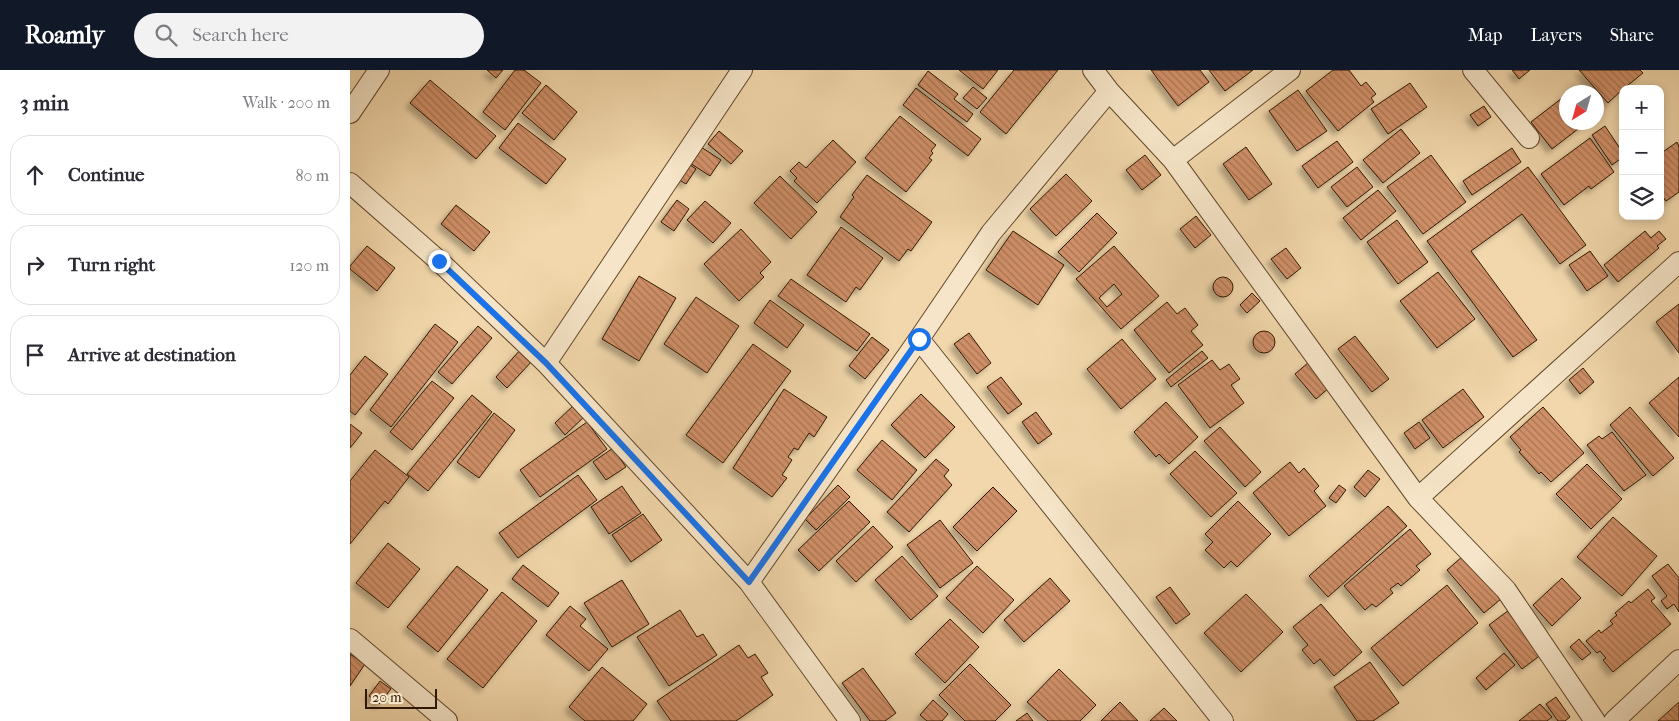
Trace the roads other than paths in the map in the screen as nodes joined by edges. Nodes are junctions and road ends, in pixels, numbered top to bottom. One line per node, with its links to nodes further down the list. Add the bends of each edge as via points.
1 (379, 70): 7 (street)
2 (742, 70): 13 (street)
3 (1093, 70): 6 (street)
4 (1290, 70): 9 (street)
5 (1474, 70): 8 (street)
6 (1109, 92): 9 (street); 12 (street, via 991,233)
7 (350, 113)
8 (1529, 138)
9 (1173, 160): 14 (street)
10 (350, 183): 13 (street, via 439,261)
11 (1679, 262): 14 (street)
12 (919, 339): 15 (street); 20 (street)
13 (546, 363): 15 (street)
14 (1418, 498): 21 (street, via 1506,590)
15 (749, 582): 19 (street)
16 (350, 639): 18 (street)
17 (1679, 660): 22 (street)
18 (448, 721)
19 (850, 721)
20 (1223, 721)
21 (1594, 721)
22 (1614, 721)

